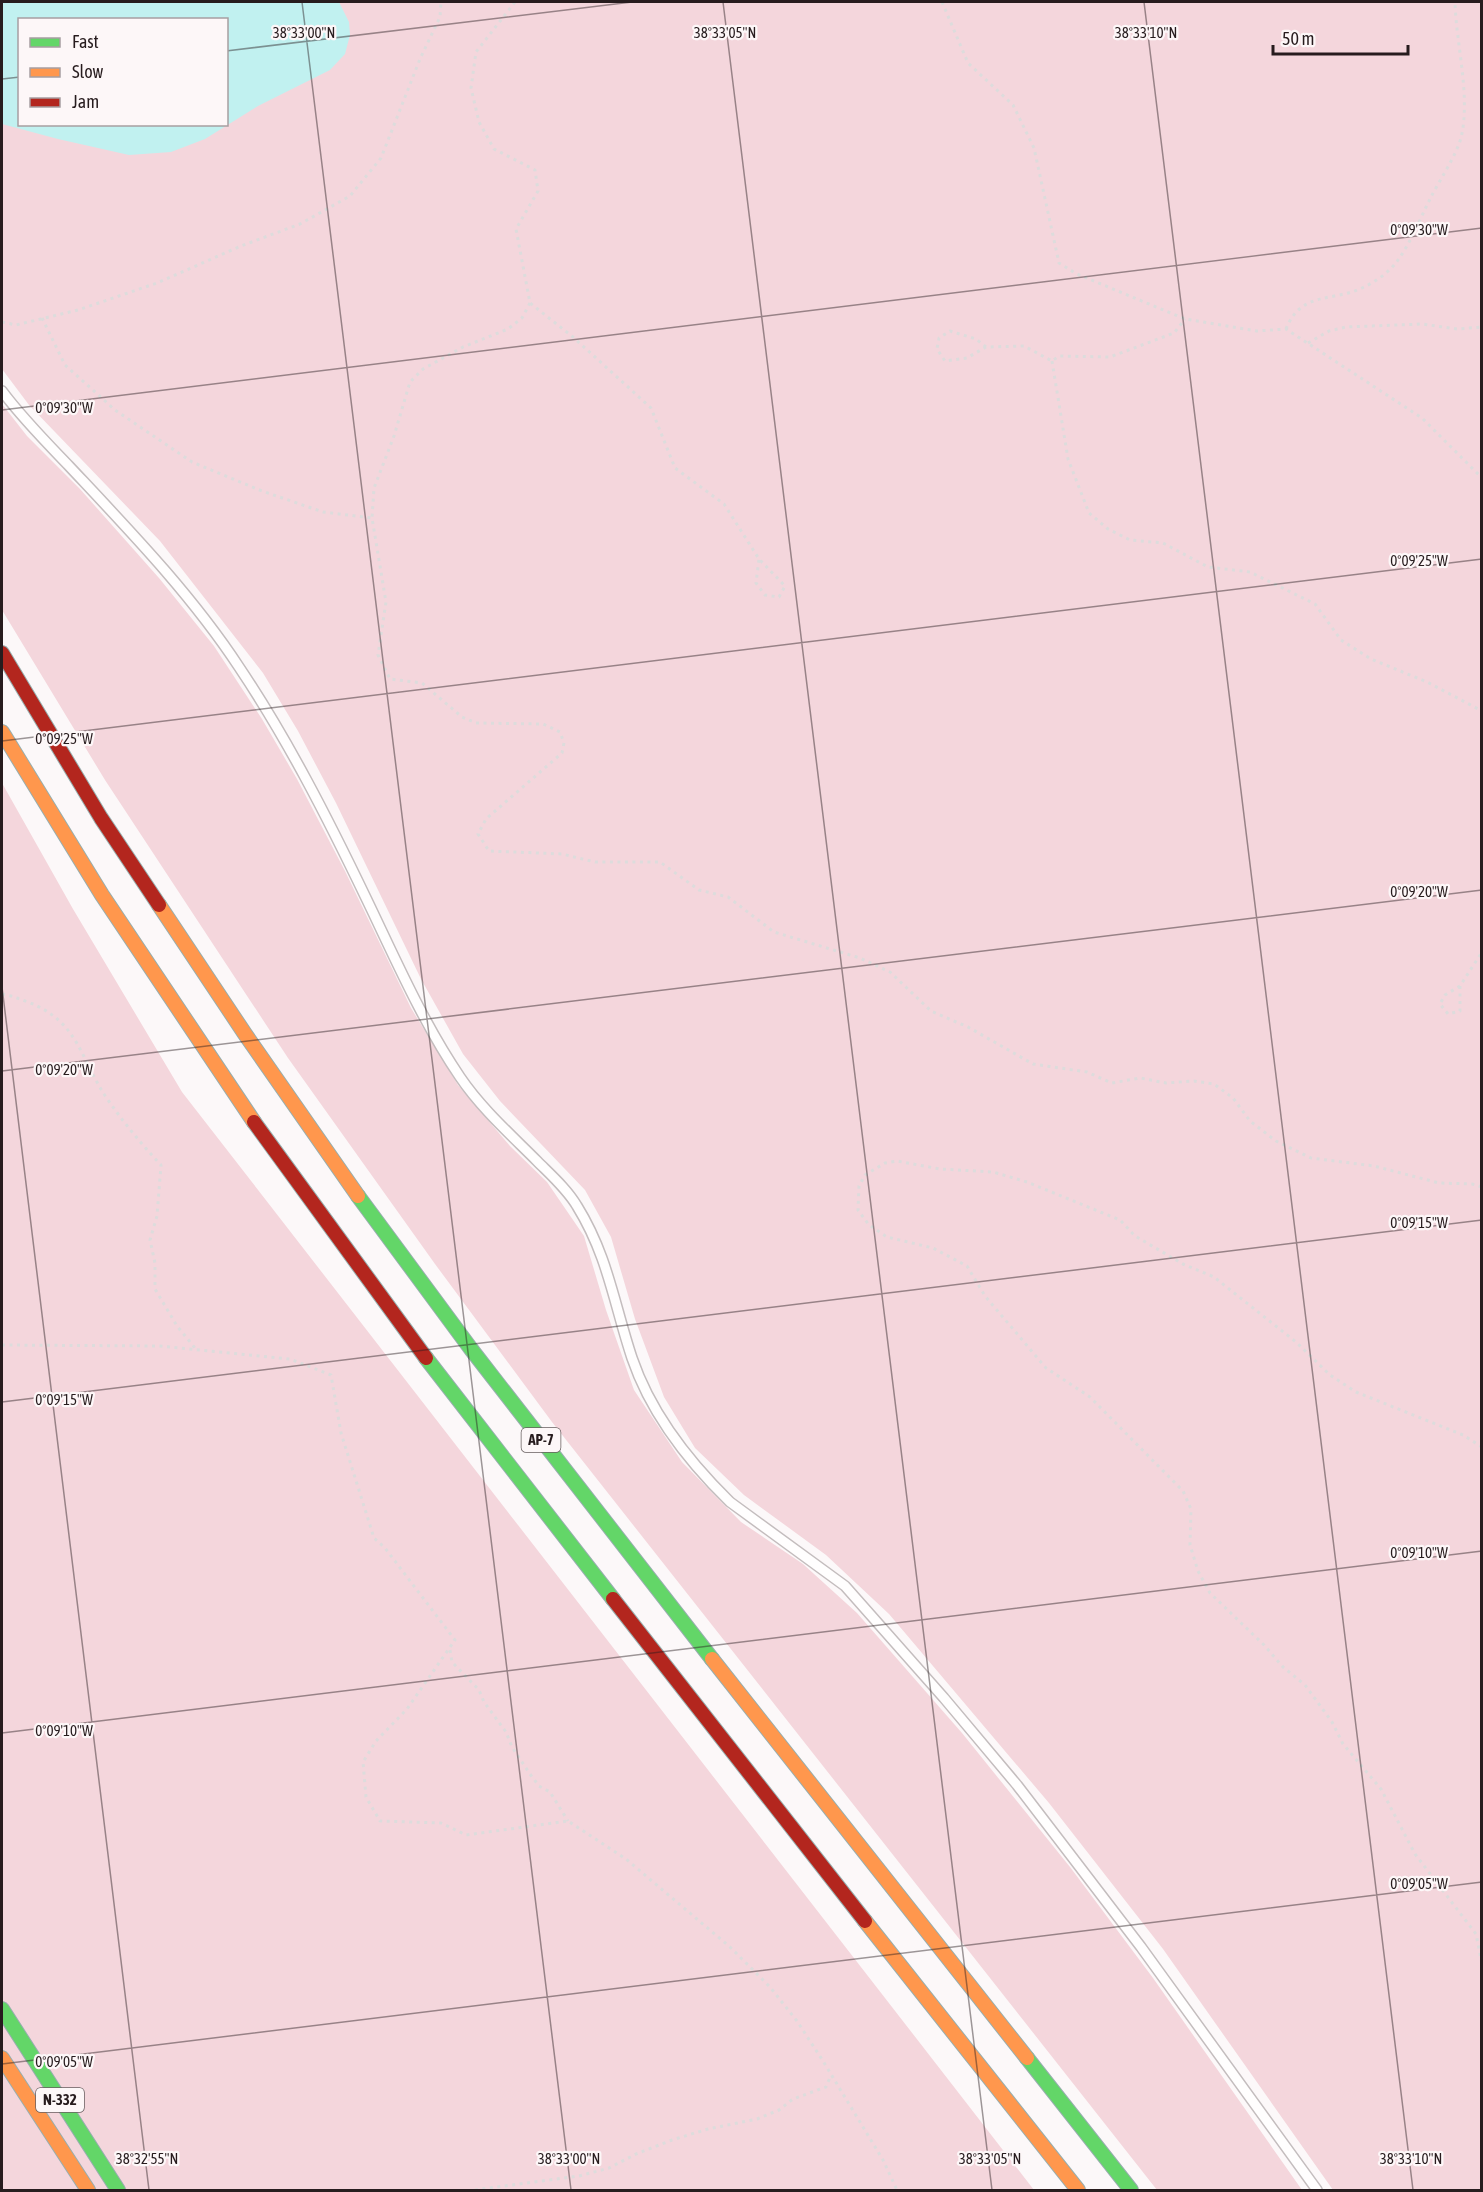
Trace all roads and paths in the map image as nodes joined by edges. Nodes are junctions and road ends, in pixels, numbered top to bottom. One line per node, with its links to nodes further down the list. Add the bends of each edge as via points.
1 (441, 2): 6 (path, via 440,17 381,158 350,196 300,224 157,283)
2 (515, 2): 5 (path, via 476,52 471,88 478,122 494,149 535,170 538,191 516,229)
3 (942, 2): 7 (path, via 968,63 1013,105 1034,148 1059,263)
4 (1455, 2): 10 (path, via 1464,107 1461,138 1448,166 1398,261 1361,288 1314,300 1299,308)
5 (530, 303): 16 (path, via 522,318 508,329 463,347 423,369 410,382 374,488); 17 (path, via 651,408 675,468 723,504)
6 (42, 318): 8 (path, via 16,325); 16 (path, via 65,365 114,411 192,462 323,512)
7 (1185, 319): 10 (path, via 1257,332); 13 (path, via 1174,333 1110,357 1059,356)
8 (2, 322)
9 (1482, 327): 11 (path, via 1346,327)
10 (1286, 329): 11 (path)
11 (1308, 343): 15 (path, via 1422,418)
12 (986, 347): 12 (path, via 967,357 945,361 937,349 939,338 950,332 976,339); 13 (path, via 1024,346)
13 (1052, 361): 19 (path, via 1068,459 1089,513 1108,529 1130,540 1163,543 1208,567 1250,572 1315,604 1341,640 1371,659)
14 (2, 391): 40 (lane, via 158,563 239,666 327,817 410,990 459,1075 476,1100 557,1181 588,1225 601,1250 645,1391 675,1440 730,1502 844,1586 944,1698 1017,1785 1141,1947)
15 (1482, 478)
16 (372, 518): 24 (path, via 387,602 378,655 390,679 422,683 462,717 476,723 543,724 560,732 564,743 561,753 486,819 478,834 489,851 562,854 595,862 660,862 699,890 728,897 774,932 860,958 890,972 931,1011 1033,1064 1087,1072 1112,1083 1140,1078 1214,1084 1276,1142 1311,1158 1374,1166 1439,1182)
17 (759, 559): 17 (path, via 785,586 779,597 765,595 756,583)
18 (2, 653): 39 (highway, AP-7, via 101,818 245,1034 386,1234 740,1695)
19 (1482, 711)
20 (2, 732): 38 (highway, AP-7, via 166,992 362,1272 720,1737)
21 (1482, 952): 22 (path)
22 (1460, 986): 22 (path, via 1460,1011 1448,1014 1440,1004 1445,995)
23 (2, 994): 26 (path, via 39,1007 63,1023 108,1100 161,1165 157,1216 150,1240 155,1289)
24 (1482, 1186)
25 (2, 1345): 26 (path)
26 (195, 1349): 28 (path, via 290,1359 331,1375 341,1433 374,1538 455,1640)
27 (1482, 1447): 30 (path, via 1463,1435 1356,1392 1330,1375 1296,1342 1214,1276 1183,1264 1135,1236 1120,1220 993,1172 940,1169 897,1161 876,1168 859,1186 858,1210 869,1225 887,1237 933,1248 967,1266 986,1296 1046,1368 1090,1396 1183,1491 1191,1509 1190,1545 1210,1593 1305,1685 1343,1744 1382,1789 1415,1854 1476,1934)
28 (450, 1649): 29 (path, via 452,1662 479,1689 512,1747 539,1786 550,1792); 29 (path, via 363,1762 366,1797 380,1821 441,1823 466,1835)
29 (568, 1821): 33 (path, via 626,1859 730,1947 770,1987)
30 (1482, 1964)
31 (2, 2009): 35 (highway, N-332)
32 (2, 2058): 34 (highway, N-332)
33 (831, 2074): 36 (path, via 826,2087 779,2110 672,2140 609,2168 579,2176); 37 (path)
34 (88, 2190)
35 (118, 2190)
36 (475, 2190)
37 (897, 2190)
38 (1078, 2190)
39 (1131, 2190)
40 (1317, 2190)

